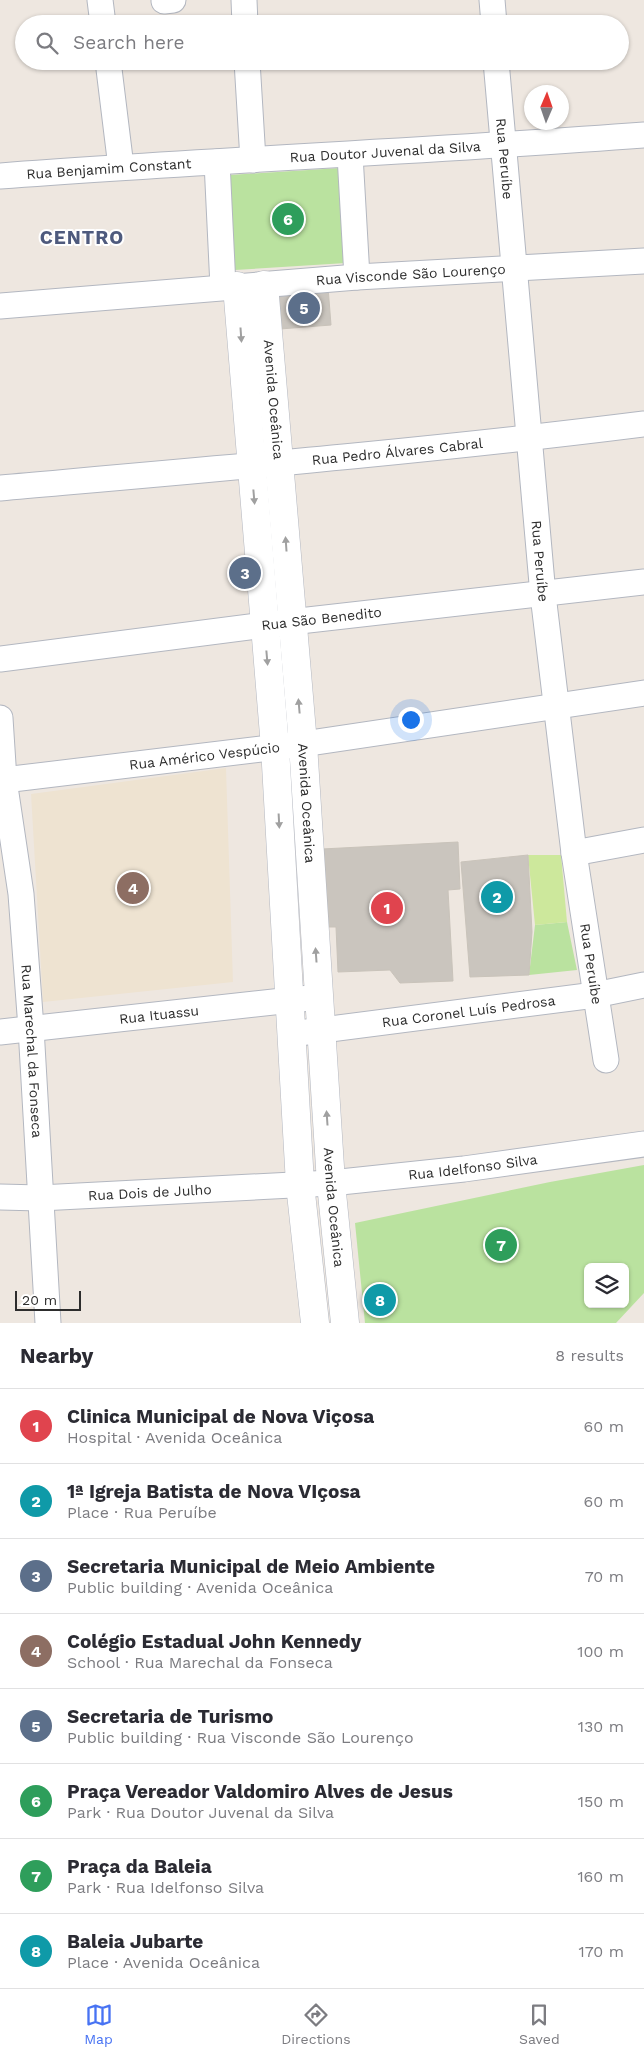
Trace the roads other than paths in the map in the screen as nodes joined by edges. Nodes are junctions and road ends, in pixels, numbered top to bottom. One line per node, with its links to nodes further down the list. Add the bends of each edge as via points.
1 (100, 0): 6 (street)
2 (164, 0): 3 (street)
3 (173, 0)
4 (244, 0): 7 (street)
5 (492, 0): 8 (street)
6 (102, 15)
7 (245, 15)
8 (493, 15)
9 (109, 70): 17 (street)
10 (248, 70): 15 (street)
11 (497, 70): 13 (street, Rua Peruíbe)
12 (644, 135): 13 (street, Rua Doutor Juvenal da Silva)
13 (503, 146): 14 (street, Rua Doutor Juvenal da Silva); 20 (street, Rua Peruíbe)
14 (350, 155): 15 (street, Rua Doutor Juvenal da Silva); 21 (street)
15 (253, 160): 16 (street, Rua Doutor Juvenal da Silva)
16 (217, 162): 17 (street, Rua Benjamim Constant); 23 (street)
17 (121, 167): 18 (street, Rua Benjamim Constant)
18 (0, 176)
19 (644, 260): 20 (street, Rua Visconde São Lourenço)
20 (514, 270): 21 (street, Rua Visconde São Lourenço); 26 (street, Rua Peruíbe)
21 (356, 277): 22 (street, Rua Visconde São Lourenço)
22 (264, 285): 23 (street, Rua Visconde São Lourenço); 27 (street, Avenida Oceânica)
23 (230, 286): 24 (street, Rua Visconde São Lourenço); 28 (street, Avenida Oceânica, one-way to 28)
24 (0, 306)
25 (644, 424): 26 (street, Rua Pedro Álvares Cabral)
26 (529, 438): 27 (street, Rua Pedro Álvares Cabral); 31 (street, Rua Peruíbe)
27 (281, 464): 28 (street, Rua Pedro Álvares Cabral); 32 (street, Avenida Oceânica, one-way to 27)
28 (251, 466): 29 (street, Rua Pedro Álvares Cabral); 33 (street, Avenida Oceânica, one-way to 33)
29 (0, 488)
30 (644, 582): 31 (street, Rua São Benedito)
31 (543, 595): 32 (street, Rua São Benedito); 36 (street, Rua Peruíbe)
32 (292, 622): 33 (street, Rua São Benedito); 38 (street, Avenida Oceânica, one-way to 32)
33 (264, 625): 34 (street, Rua São Benedito); 39 (street, Avenida Oceânica, one-way to 39)
34 (0, 659)
35 (644, 692): 36 (street, Rua Américo Vespúcio)
36 (555, 706): 38 (street, Rua Américo Vespúcio); 43 (street, Rua Peruíbe)
37 (0, 718): 40 (street, Rua Marechal da Fonseca)
38 (303, 744): 39 (street, Rua Américo Vespúcio); 47 (street, Avenida Oceânica, one-way to 38)
39 (275, 747): 40 (street, Rua Américo Vespúcio); 48 (street, Avenida Oceânica, one-way to 48)
40 (4, 780): 42 (street, Rua Marechal da Fonseca)
41 (644, 840): 43 (street)
42 (7, 852): 44 (street, Rua Marechal da Fonseca)
43 (574, 854): 46 (street, Rua Peruíbe)
44 (10, 894): 49 (street, Rua Marechal da Fonseca)
45 (644, 985): 46 (street, Rua Coronel Luís Pedrosa)
46 (594, 995): 50 (street, Rua Coronel Luís Pedrosa); 53 (street, Rua Peruíbe)
47 (319, 997): 48 (street, Rua Ituassu); 50 (street, Avenida Oceânica)
48 (288, 1000): 49 (street, Rua Ituassu); 52 (street, Avenida Oceânica)
49 (31, 1028): 51 (street, Rua Ituassu); 58 (street, Rua Marechal da Fonseca)
50 (321, 1031): 52 (street, Rua Coronel Luís Pedrosa); 55 (street, Avenida Oceânica, one-way to 50)
51 (0, 1032)
52 (291, 1034): 56 (street, Avenida Oceânica)
53 (606, 1060)
54 (644, 1144): 55 (street, Rua Idelfonso Silva, via 464,1169)
55 (331, 1183): 56 (street, Rua Idelfonso Silva); 61 (street, Avenida Oceânica)
56 (300, 1184): 58 (street, Rua Dois de Julho); 60 (street, Avenida Oceânica)
57 (0, 1197): 58 (street, Rua Dois de Julho)
58 (40, 1198): 59 (street, Rua Marechal da Fonseca)
59 (48, 1323)
60 (315, 1323)
61 (346, 1323)

